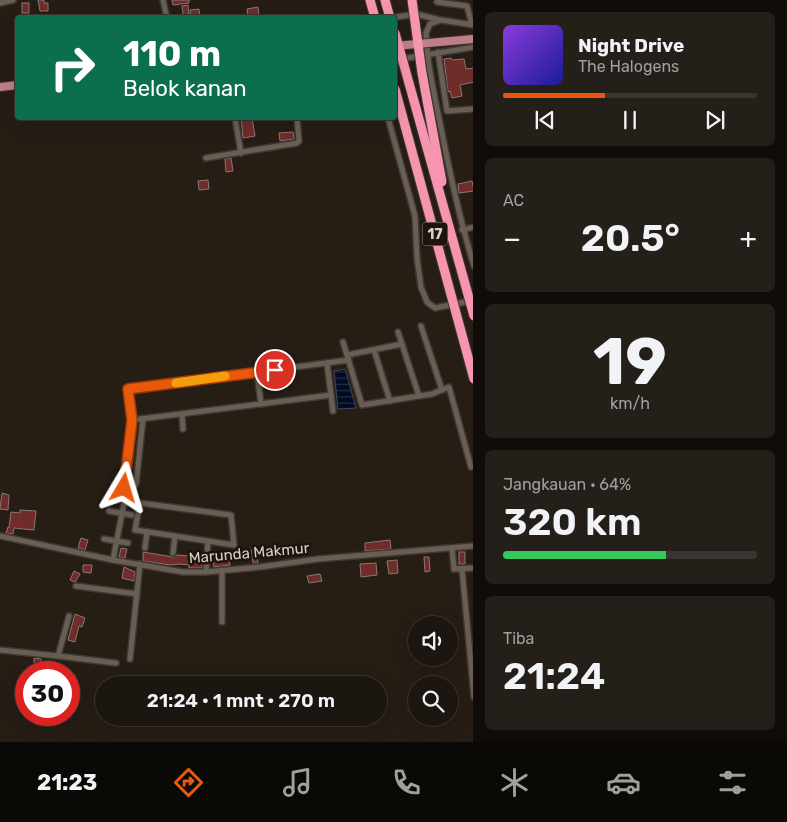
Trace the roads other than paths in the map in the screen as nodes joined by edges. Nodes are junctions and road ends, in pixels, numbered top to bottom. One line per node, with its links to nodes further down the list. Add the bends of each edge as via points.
1 (13, 0): 8 (street)
2 (163, 0): 9 (street)
3 (370, 0): 10 (highway)
4 (385, 0): 11 (highway)
5 (412, 0): 32 (highway, bridge)
6 (446, 0): 7 (street)
7 (438, 1): 14 (street, via 467,6)
8 (0, 3)
9 (166, 15)
10 (374, 15)
11 (390, 15)
12 (397, 17): 13 (street, via 416,14)
13 (441, 20): 14 (street); 20 (street, via 427,28)
14 (472, 25)
15 (473, 39): 17 (main road, bridge)
16 (397, 41): 32 (highway, 17, bridge)
17 (397, 46)
18 (473, 47): 19 (street)
19 (438, 52): 20 (street); 25 (street, via 445,108 447,111)
20 (428, 54): 21 (street); 33 (street)
21 (397, 60)
22 (15, 85): 23 (main road)
23 (0, 87)
24 (397, 96): 45 (highway, 17, bridge)
25 (473, 109)
26 (235, 120): 29 (street)
27 (297, 120): 29 (street, via 297,143)
28 (389, 120): 35 (street, via 415,216 420,287 427,302 435,308)
29 (241, 153): 30 (street)
30 (206, 158)
31 (473, 227): 33 (street)
32 (450, 229): 36 (highway, 17, bridge)
33 (462, 230): 34 (street)
34 (473, 266)
35 (473, 301)
36 (473, 316)
37 (421, 326): 46 (street)
38 (398, 332): 40 (street)
39 (343, 342): 42 (street)
40 (402, 344): 41 (street); 48 (street)
41 (374, 350): 42 (street); 49 (street)
42 (348, 358): 43 (street); 49 (street, via 362,405)
43 (327, 363): 44 (street); 47 (street)
44 (257, 372): 50 (street); 54 (street, via 128,389)
45 (473, 379)
46 (442, 390): 48 (street); 56 (street, via 449,387)
47 (331, 395): 50 (street); 51 (street)
48 (419, 396): 49 (street)
49 (390, 401)
50 (261, 404): 52 (street)
51 (332, 411)
52 (182, 414): 53 (street); 55 (street)
53 (143, 419): 54 (street); 57 (street, via 136,484)
54 (132, 420): 57 (street)
55 (183, 429)
56 (471, 467)
57 (125, 498): 59 (street)
58 (109, 511): 59 (street)
59 (122, 513): 60 (street); 65 (street)
60 (132, 515)
61 (147, 532): 63 (street); 66 (street, via 135,530 140,503 231,515 234,545); 69 (street)
62 (0, 536): 72 (street, Marunda Makmur)
63 (175, 536): 66 (street); 71 (street)
64 (104, 539): 65 (street)
65 (117, 541): 67 (street); 72 (street)
66 (208, 541): 77 (street)
67 (128, 543)
68 (473, 546): 70 (street, Marunda Makmur)
69 (144, 548)
70 (452, 548): 75 (street, via 454,569); 76 (street, Marunda Makmur)
71 (173, 553)
72 (113, 560): 73 (street, Marunda Makmur)
73 (140, 564): 77 (street, Marunda Makmur, via 183,572); 79 (street)
74 (473, 568): 75 (street)
75 (462, 569): 86 (street)
76 (222, 570): 77 (street, Marunda Makmur); 81 (street)
77 (206, 572)
78 (76, 586): 79 (street)
79 (137, 594): 84 (street)
80 (69, 616): 83 (street)
81 (222, 622)
82 (0, 650): 83 (street)
83 (58, 656): 85 (street)
84 (130, 659)
85 (116, 663)
86 (473, 681): 87 (street)
87 (473, 697)

